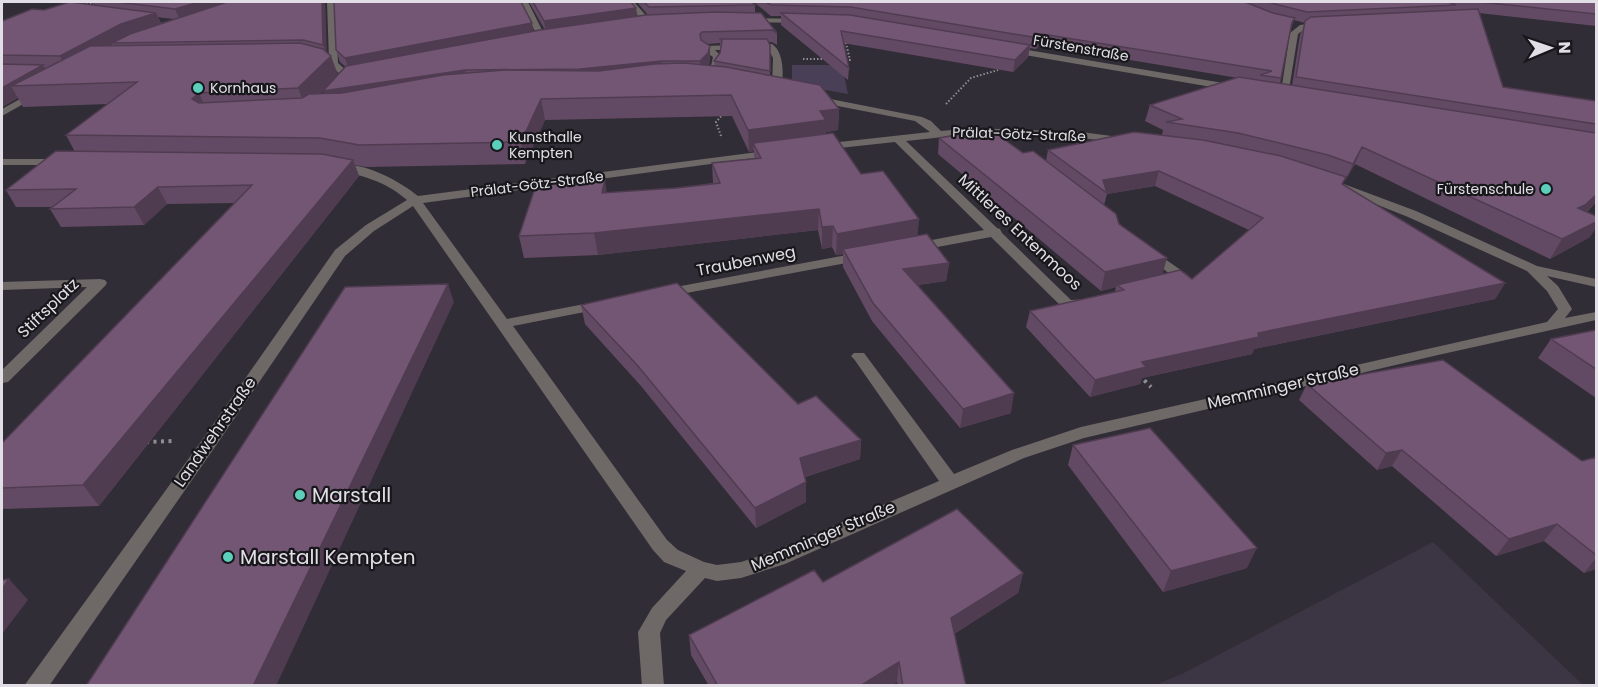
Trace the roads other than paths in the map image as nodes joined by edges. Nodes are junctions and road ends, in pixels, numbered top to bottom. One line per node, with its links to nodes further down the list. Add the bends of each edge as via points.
1 (331, 2): 15 (street)
2 (524, 2): 11 (street)
3 (630, 2): 6 (street, via 652,22)
4 (738, 20): 5 (street)
5 (850, 22)
6 (636, 24)
7 (1293, 24): 9 (street)
8 (1327, 24): 9 (street)
9 (1303, 27): 22 (street, via 1294,33)
10 (554, 36): 11 (street)
11 (542, 38): 12 (street)
12 (532, 40)
13 (995, 47): 19 (street, Fürstenstraße)
14 (307, 57): 15 (street)
15 (334, 64): 16 (street, via 342,79)
16 (357, 73)
17 (727, 82): 20 (street, via 700,78 716,67 717,56 706,48 772,46 777,58 772,90)
18 (49, 86): 25 (street)
19 (1248, 90)
20 (788, 93)
21 (1271, 94): 22 (street)
22 (1283, 96): 24 (street)
23 (810, 98): 27 (street, via 907,116 927,123)
24 (1294, 98)
25 (2, 113)
26 (993, 131): 27 (street, Prälat-Götz-Straße); 29 (street, Prälat-Götz-Straße); 30 (street)
27 (937, 133): 28 (street, Prälat-Götz-Straße)
28 (897, 138): 31 (street, Prälat-Götz-Straße); 38 (street, Mittleres Entenmoos)
29 (1140, 142)
30 (1011, 145)
31 (804, 149)
32 (783, 152): 37 (street, Prälat-Götz-Straße)
33 (2, 162): 34 (street)
34 (72, 162)
35 (328, 165): 37 (street, Memminger Straße, via 393,181)
36 (1327, 181): 42 (street, via 1412,214)
37 (415, 200): 50 (street, Memminger Straße); 56 (street, Landwehrstraße, via 370,228 340,253)
38 (996, 232): 40 (street); 47 (street, Mittleres Entenmoos, via 1068,305)
39 (1137, 243): 44 (street, via 1183,278)
40 (905, 249)
41 (882, 253): 46 (street, Traubenweg)
42 (1533, 269): 43 (street); 51 (street, via 1553,289 1565,309)
43 (1596, 283)
44 (1160, 284)
45 (2, 286): 53 (street, Stiftsplatz, via 100,283)
46 (653, 295)
47 (1102, 297)
48 (618, 302): 50 (street)
49 (1596, 316): 51 (street, Memminger Straße)
50 (503, 324): 55 (street, Memminger Straße, via 660,545 671,556)
51 (1552, 326): 54 (street, Memminger Straße, via 1081,433)
52 (859, 356): 54 (street)
53 (2, 378)
54 (950, 482): 55 (street, Memminger Straße, via 778,558 741,570 717,573)
55 (701, 569): 57 (street, via 659,614 649,632)
56 (35, 686)
57 (653, 686)

